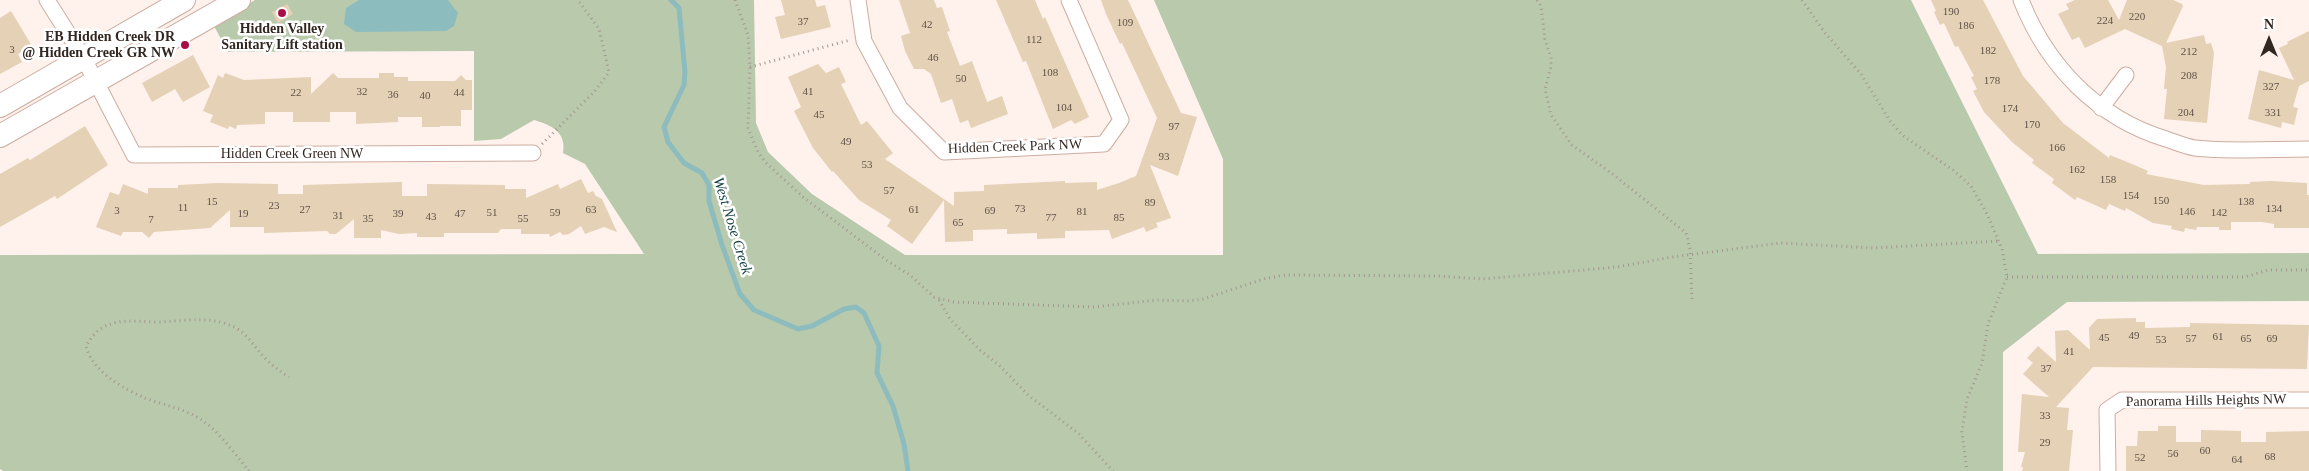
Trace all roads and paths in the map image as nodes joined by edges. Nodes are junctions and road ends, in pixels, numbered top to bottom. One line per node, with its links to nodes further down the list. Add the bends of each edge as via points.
1 (48, 0): 12 (street)
2 (184, 0): 12 (street)
3 (240, 0): 15 (street)
4 (578, 0): 20 (path, via 600,30 609,72 594,92)
5 (735, 0): 13 (path, via 748,35)
6 (858, 0): 7 (street, Hidden Creek Park NW, via 864,41 900,108 944,152 1104,144 1121,120)
7 (1070, 0)
8 (1537, 0): 22 (path, via 1551,58 1546,95 1558,127 1572,145 1686,233)
9 (1802, 0): 21 (path, via 1825,33 1861,74 1902,135 1971,186)
10 (2021, 0): 17 (street, via 2064,74)
11 (851, 39): 13 (path)
12 (83, 57): 15 (street); 16 (street)
13 (750, 68): 25 (path, via 748,128 765,162 803,197)
14 (2126, 75): 17 (street)
15 (95, 81): 18 (street); 20 (street, Hidden Creek Green NW, via 134,155)
16 (0, 106)
17 (2101, 108): 19 (street, via 2146,133 2194,148)
18 (0, 136)
19 (2309, 149)
20 (533, 153)
21 (1998, 241): 22 (path, via 1873,248 1793,243); 24 (path)
22 (1691, 254): 25 (path, via 1617,267 1482,279 1286,275 1203,299 1094,307); 26 (path)
23 (2309, 270): 24 (path, via 2268,270 2245,277)
24 (2007, 277): 31 (path, via 1988,324 1982,363 1967,399 1962,432)
25 (939, 299): 30 (path, via 950,319 980,350 1028,396 1078,433)
26 (1692, 302)
27 (289, 377): 29 (path, via 277,370 235,328 203,318 121,321 92,334 86,346 97,368 124,387 200,419 214,430)
28 (2309, 400): 32 (street, Panorama Hills Heights NW, via 2122,400 2107,410)
29 (249, 471)
30 (1113, 471)
31 (1967, 471)
32 (2108, 471)

